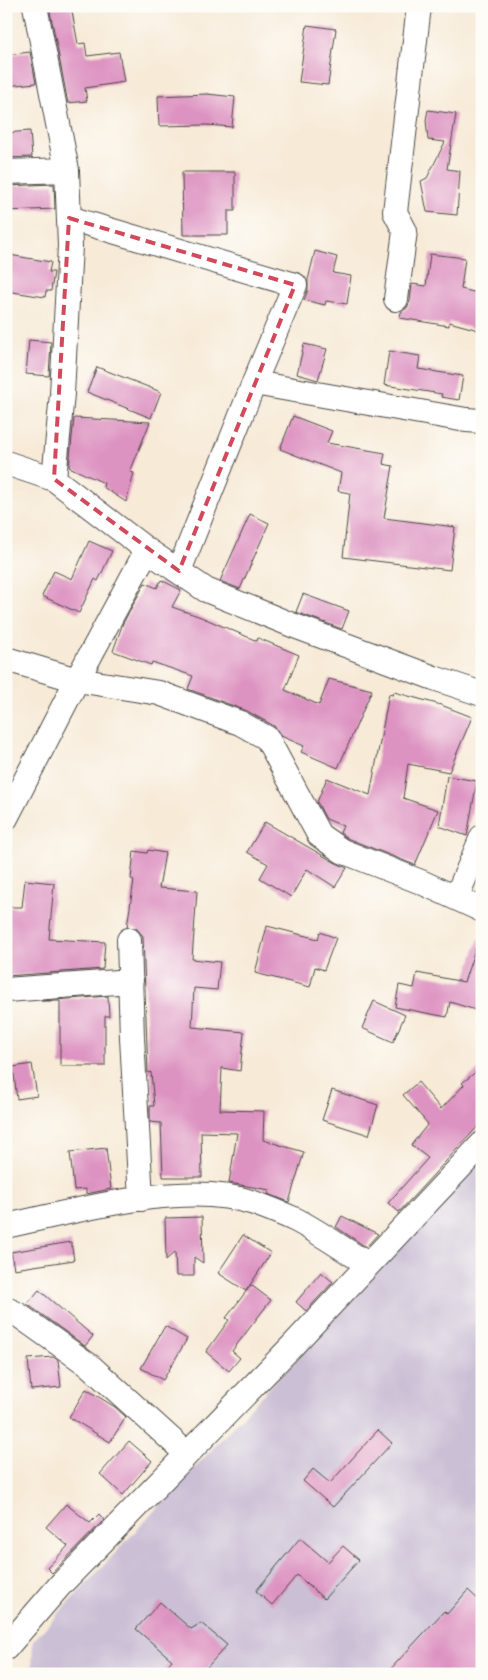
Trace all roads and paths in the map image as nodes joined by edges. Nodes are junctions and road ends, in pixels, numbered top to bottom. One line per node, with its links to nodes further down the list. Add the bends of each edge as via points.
1 (35, 6): 3 (street)
2 (419, 6): 6 (street, via 395,212 404,231)
3 (66, 170): 4 (street); 5 (street)
4 (6, 172)
5 (69, 218): 7 (street, via 295,285); 10 (street, via 62,394)
6 (396, 300)
7 (254, 382): 8 (street); 12 (street)
8 (482, 421)
9 (6, 463): 10 (street)
10 (54, 479): 11 (street)
11 (148, 550): 12 (street); 14 (street)
12 (179, 571): 15 (street, via 206,590)
13 (6, 659): 14 (street)
14 (77, 680): 16 (street); 18 (street, via 160,693 240,723 267,738 319,835 342,851)
15 (482, 694)
16 (6, 818)
17 (482, 837): 18 (street)
18 (456, 898): 19 (street)
19 (482, 910)
20 (129, 940): 21 (street)
21 (130, 981): 22 (street); 24 (street)
22 (6, 990)
23 (482, 1144): 26 (street)
24 (141, 1199): 25 (street); 26 (street, via 186,1194 253,1202 297,1220)
25 (6, 1226)
26 (368, 1264): 28 (street)
27 (6, 1309): 28 (street, via 90,1366)
28 (187, 1454): 29 (street, via 61,1584)
29 (6, 1648)

